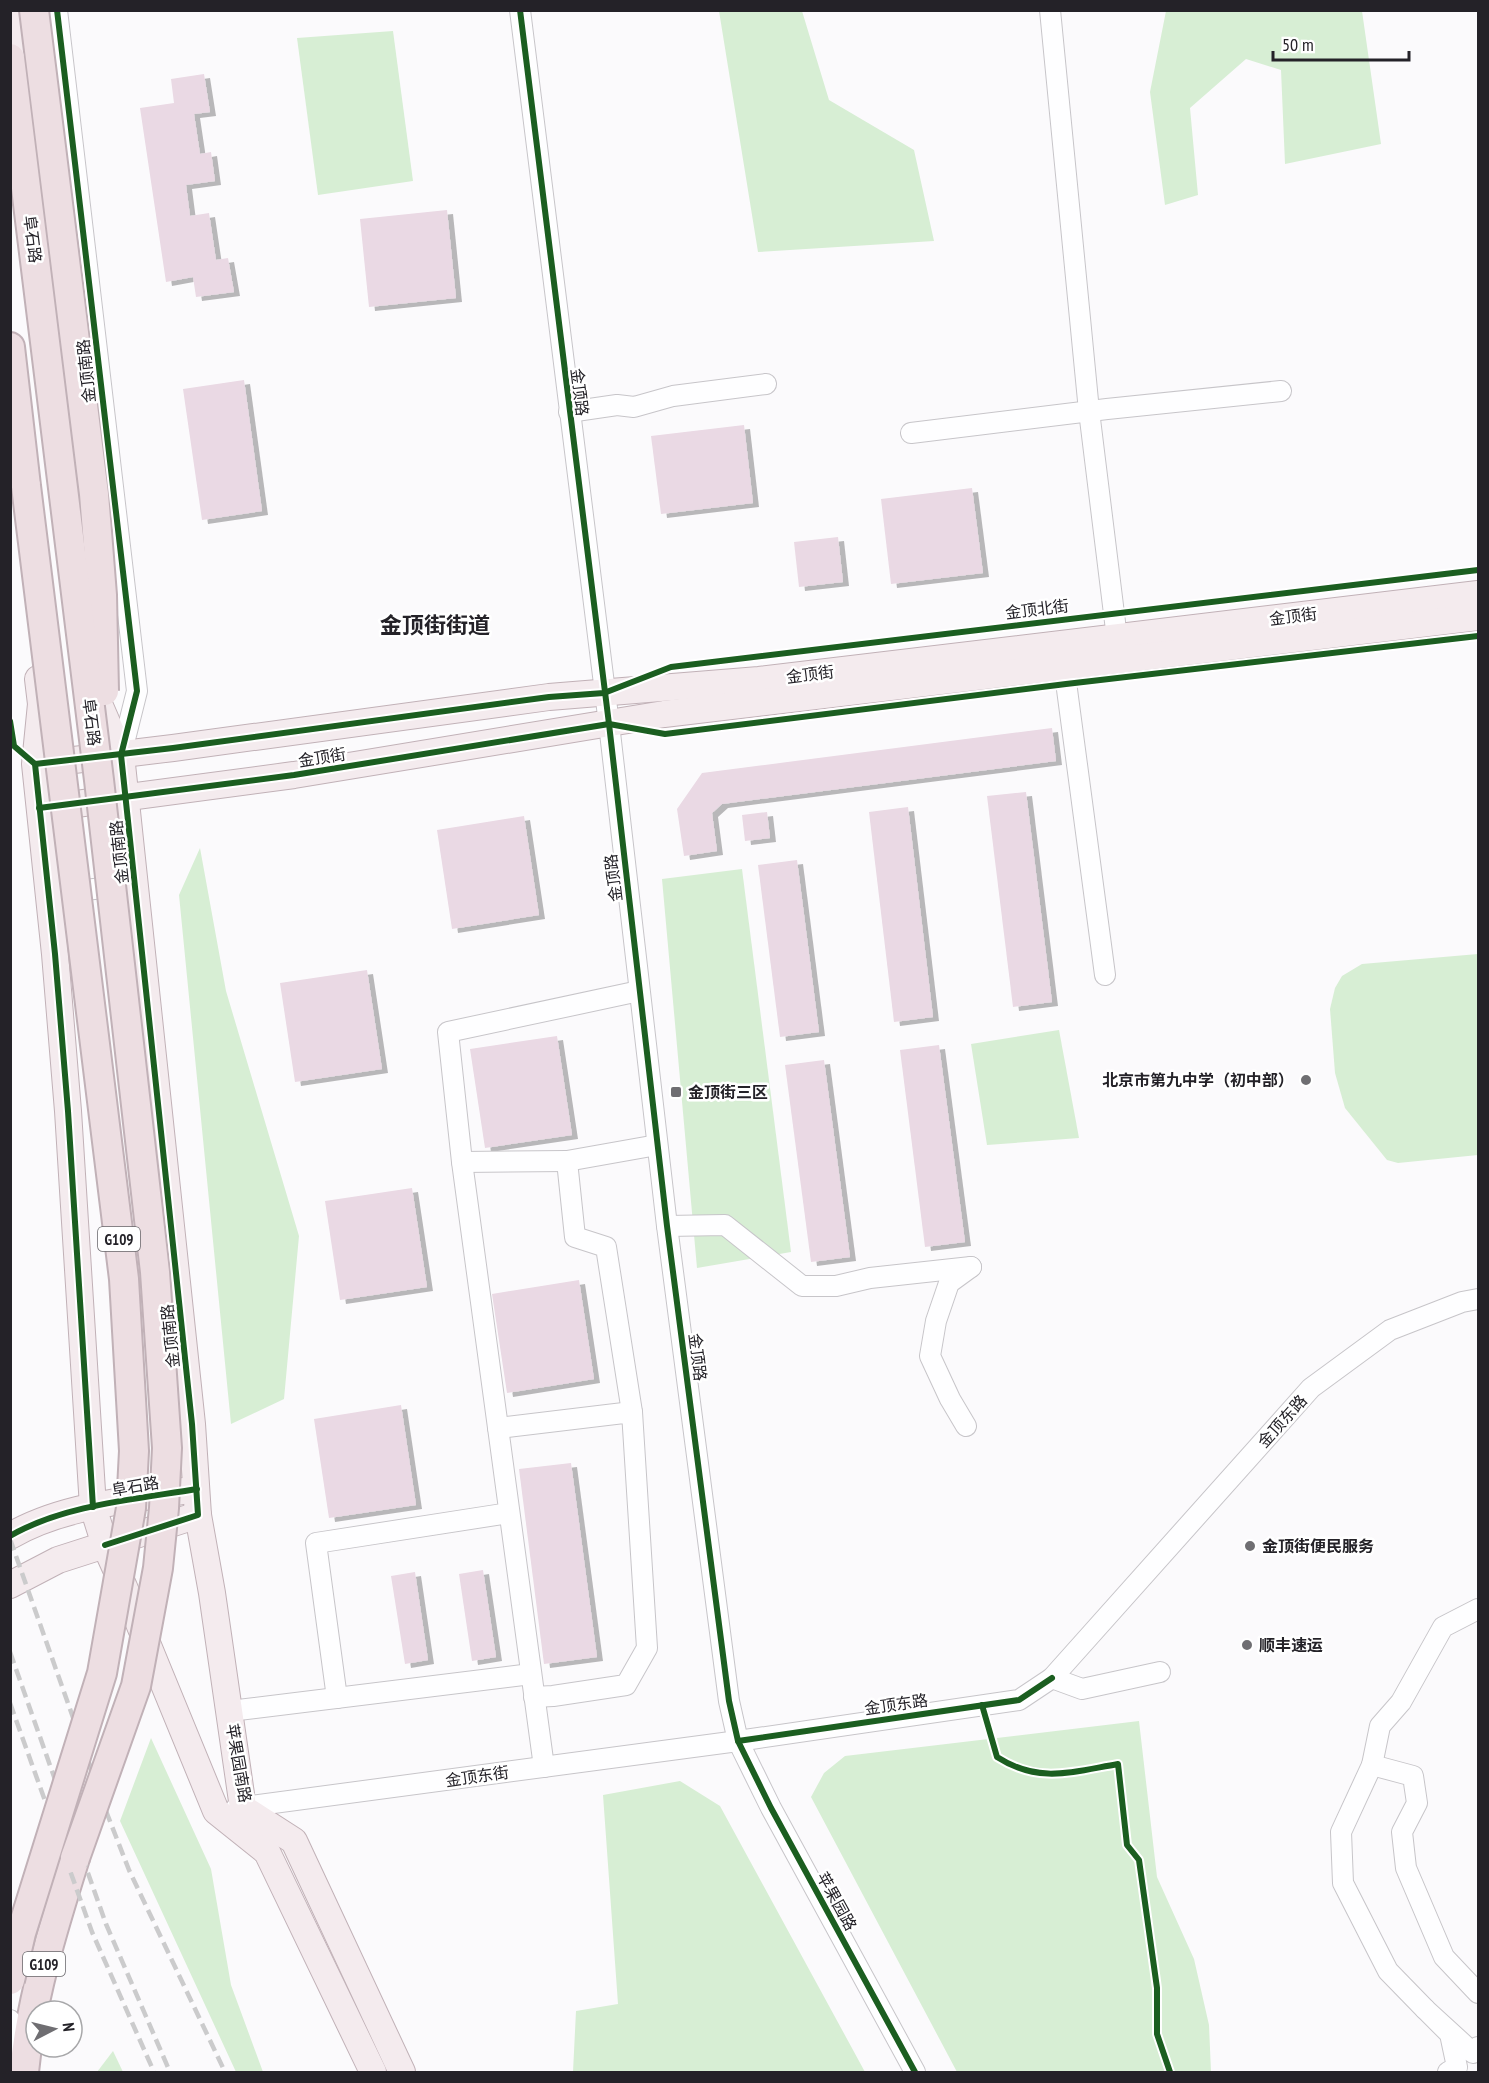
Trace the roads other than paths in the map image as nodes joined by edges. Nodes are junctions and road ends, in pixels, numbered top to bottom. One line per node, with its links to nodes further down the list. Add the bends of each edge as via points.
1 (11, 10): 8 (main road, 金顶南路)
2 (34, 10): 28 (highway, bridge, via 94,494 104,670)
3 (57, 10): 7 (street, 金顶南路)
4 (520, 10): 13 (street, 金顶路)
5 (1050, 10): 12 (street)
6 (10, 58): 28 (highway, 阜石路, bridge)
7 (68, 93): 8 (street); 18 (street, 金顶南路)
8 (30, 161): 14 (main road, 金顶南路)
9 (10, 347): 19 (highway, 阜石路)
10 (766, 384): 13 (street, via 674,396 634,407 617,405)
11 (1281, 391): 12 (street)
12 (1089, 411): 15 (street); 22 (street)
13 (569, 412): 24 (street, 金顶路)
14 (62, 419): 18 (street); 26 (main road, 金顶南路, via 96,696)
15 (911, 433)
16 (10, 443): 19 (highway)
17 (10, 449): 27 (main road, via 41,704)
18 (110, 463): 26 (street, 金顶南路, via 136,691)
19 (26, 486): 62 (highway, 阜石路 / G109, bridge, via 124,1280 134,1451 130,1519 102,1673)
20 (1479, 594): 22 (main road, 金顶街)
21 (1479, 617): 23 (main road, 金顶街)
22 (1117, 638): 24 (main road, 金顶街, via 759,680)
23 (1064, 667): 25 (main road, 金顶街, via 664,714); 33 (street)
24 (604, 693): 25 (street, 金顶路); 26 (main road, 金顶街, via 549,697)
25 (609, 724): 29 (main road, 金顶街); 34 (street, 金顶路)
26 (121, 755): 27 (main road, 金顶街); 29 (main road, 金顶南路)
27 (35, 765): 30 (main road)
28 (99, 780): 67 (highway, 阜石路 / G109, bridge, via 155,1272 167,1448 164,1508 158,1568 136,1686 49,1940)
29 (126, 798): 30 (main road, 金顶街); 31 (main road, 金顶南路)
30 (39, 808): 32 (main road)
31 (136, 884): 32 (street); 43 (main road, 金顶南路)
32 (49, 894): 44 (main road, via 68,1111)
33 (1105, 975)
34 (639, 991): 35 (street, 金顶路); 37 (street, via 448,1032)
35 (657, 1145): 36 (street); 38 (street, 金顶路)
36 (567, 1161): 37 (street); 40 (street, via 575,1238 606,1247)
37 (462, 1162): 42 (street)
38 (667, 1226): 41 (street, via 724,1225 802,1286 836,1286 870,1278 971,1267 950,1283 936,1321 930,1356); 57 (street, 金顶路, via 727,1689)
39 (1479, 1299): 53 (street, 金顶东路, via 1390,1330 1311,1388)
40 (632, 1413): 42 (street); 54 (street, via 647,1648 626,1685)
41 (966, 1426)
42 (498, 1428): 45 (street)
43 (197, 1489): 44 (main road, 阜石路); 46 (main road, 金顶南路)
44 (93, 1507): 47 (main road, 阜石路, via 27,1526); 48 (main road)
45 (509, 1513): 52 (street); 55 (street, via 316,1543)
46 (198, 1515): 48 (main road); 56 (main road, 苹果园南路)
47 (10, 1536)
48 (105, 1545): 49 (main road, via 46,1565); 61 (main road, 苹果园南路)
49 (10, 1586)
50 (1479, 1609): 58 (street, via 1443,1627 1401,1701 1380,1726)
51 (1160, 1672): 53 (street, via 1082,1689)
52 (531, 1674): 54 (street); 55 (street)
53 (1052, 1678): 57 (street, 金顶东路, via 1019,1700)
54 (534, 1697): 59 (street)
55 (337, 1698): 56 (street)
56 (230, 1711): 60 (main road, 苹果园南路)
57 (738, 1741): 59 (street, 金顶东街); 70 (street, 苹果园路)
58 (1372, 1765): 63 (street, via 1413,1776 1417,1803 1402,1832 1406,1868 1444,1956); 64 (street, via 1341,1832 1343,1883 1388,1971)
59 (544, 1767): 60 (street, 金顶东街)
60 (243, 1808): 61 (street, 金顶东街); 69 (main road, 苹果园南路, via 294,1841)
61 (216, 1811): 68 (main road, 苹果园南路, via 267,1852)
62 (10, 1980)
63 (1479, 1993)
64 (1425, 2009): 66 (street, via 1473,2053); 71 (street, via 1450,2034 1457,2067)
65 (10, 2020): 67 (street, 阜石路)
66 (1479, 2048)
67 (23, 2073)
68 (374, 2073)
69 (402, 2073)
70 (915, 2073)
71 (1448, 2073)

